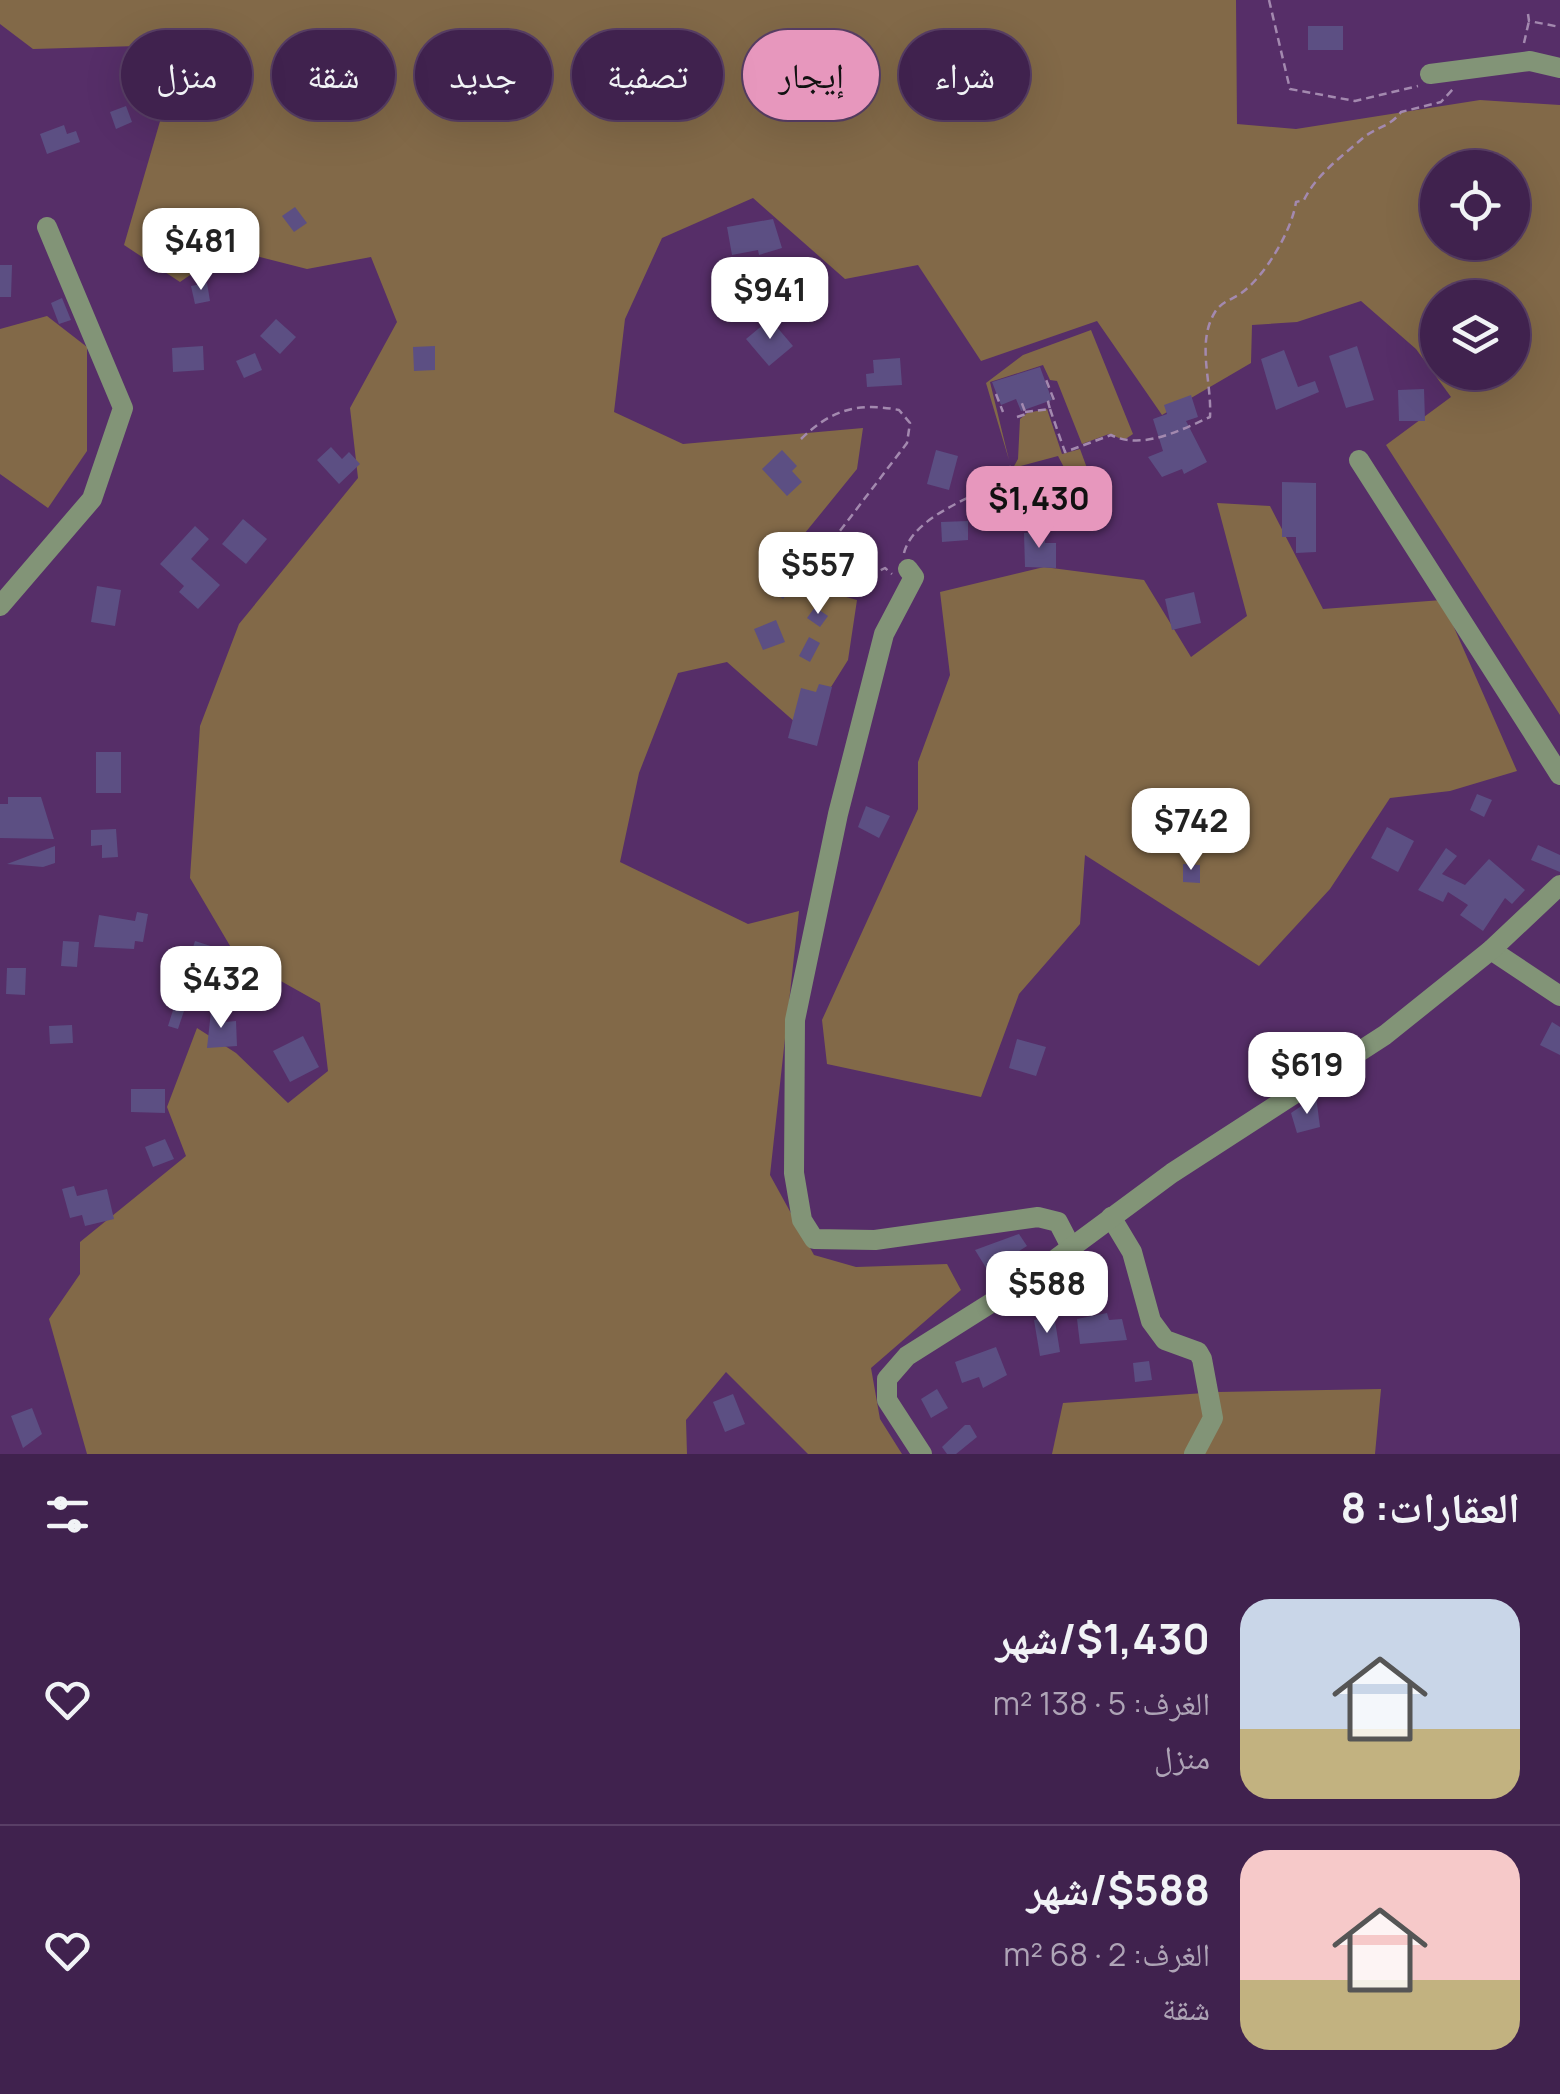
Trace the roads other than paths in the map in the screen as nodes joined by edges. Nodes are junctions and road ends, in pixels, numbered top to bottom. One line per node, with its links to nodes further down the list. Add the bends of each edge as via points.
1 (1560, 68): 2 (street, via 1530,61)
2 (1431, 82)
3 (47, 227): 6 (street, via 123,408 92,499)
4 (1359, 460): 7 (street)
5 (906, 580): 12 (street, via 884,634 800,988 793,1058 802,1220 814,1240 875,1240 1038,1217 1058,1222)
6 (0, 606)
7 (1560, 776)
8 (1560, 885): 9 (street)
9 (1491, 950): 10 (street); 11 (street, via 1385,1035)
10 (1560, 996)
11 (1111, 1216): 12 (street); 14 (street, via 1132,1252 1151,1322 1165,1340 1202,1359 1213,1418)
12 (1071, 1248): 13 (street, via 907,1356 887,1379 888,1400)
13 (922, 1454)
14 (1194, 1454)

